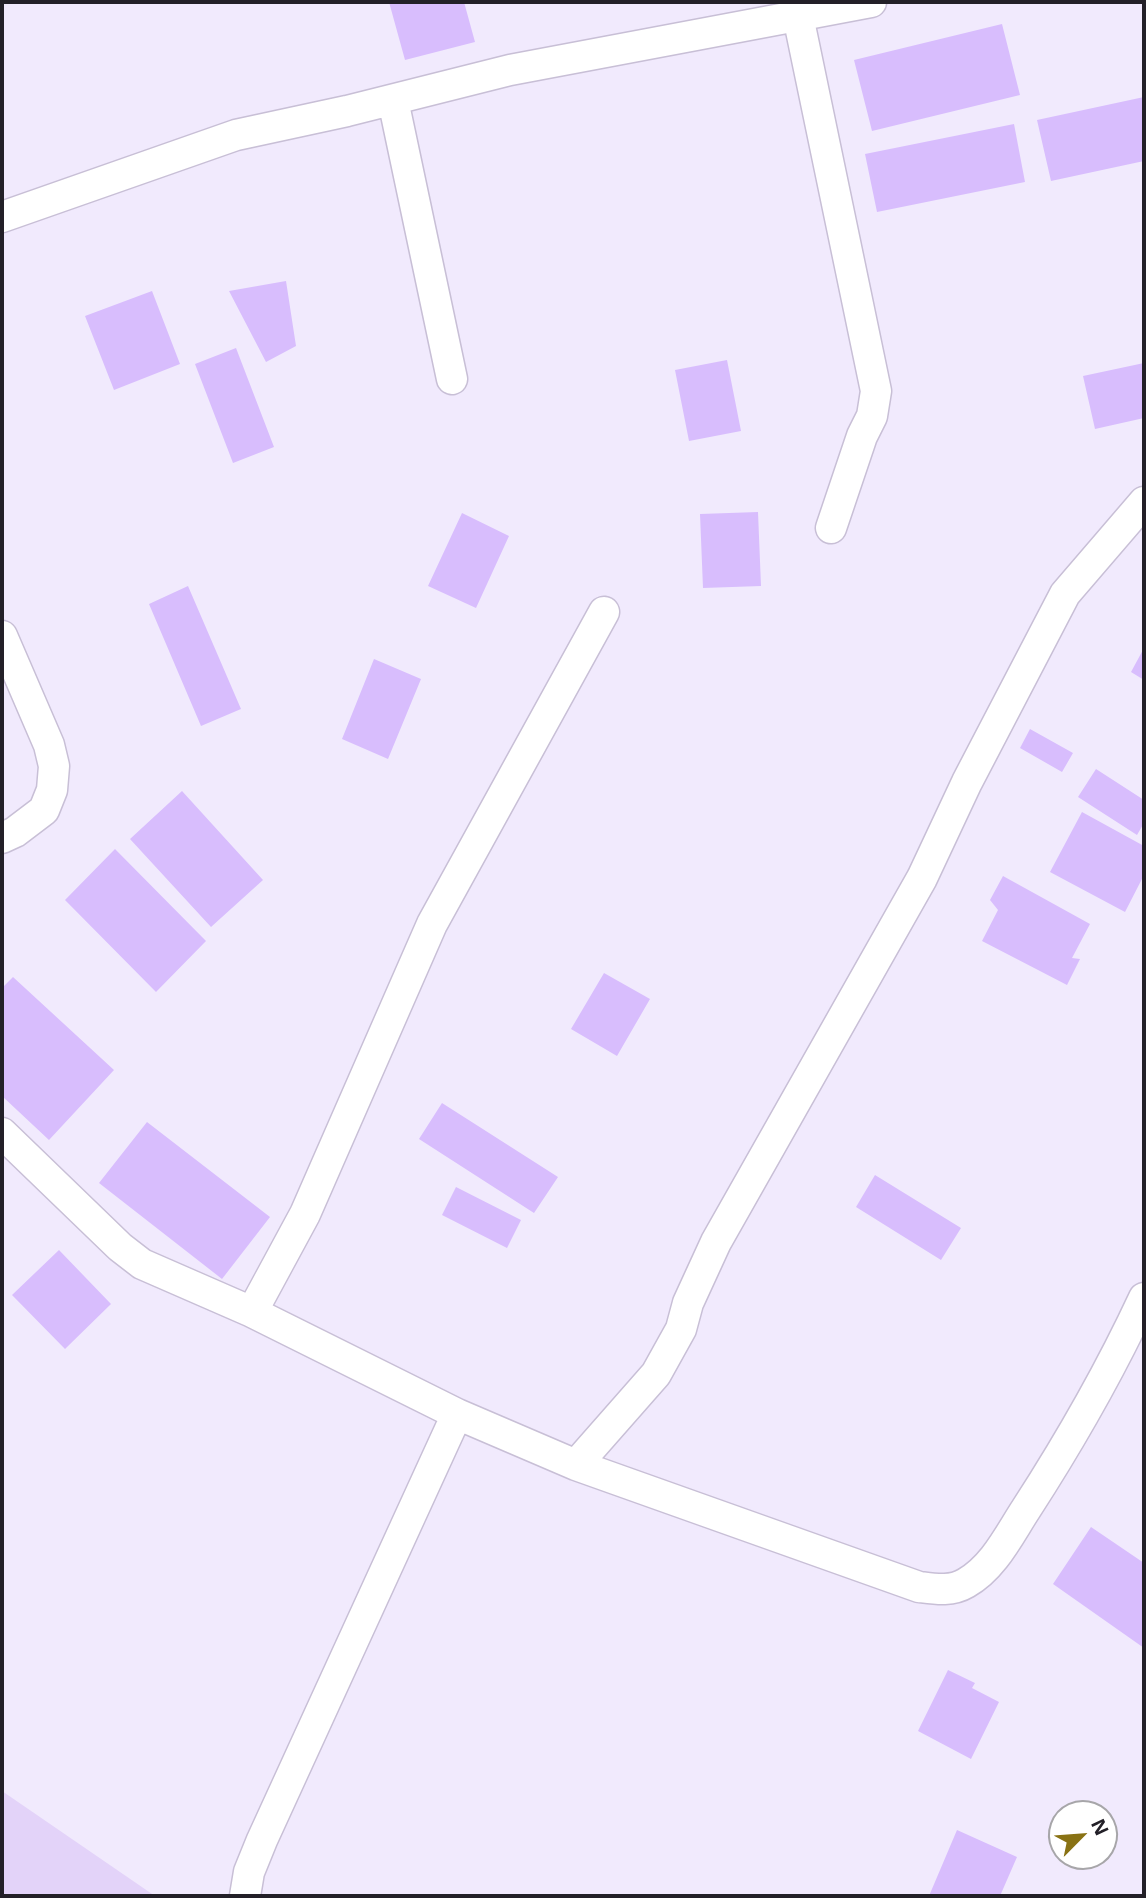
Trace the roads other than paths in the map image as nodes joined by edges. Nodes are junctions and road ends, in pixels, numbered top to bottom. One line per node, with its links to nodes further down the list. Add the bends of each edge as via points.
1 (872, 2): 2 (street)
2 (798, 16): 3 (street, via 510,70); 7 (street, via 876,391 872,416)
3 (393, 100): 4 (street, via 236,135); 5 (street)
4 (2, 217)
5 (452, 379)
6 (1144, 502): 15 (street, via 1065,594 922,878 716,1242 673,1346 656,1374)
7 (831, 528)
8 (604, 612): 13 (street, via 432,923 305,1214)
9 (2, 636): 10 (street, via 54,766 44,810)
10 (2, 838)
11 (2, 1133): 13 (street, via 142,1264)
12 (1144, 1298): 15 (street, via 1057,1461 985,1570 963,1585 943,1590 919,1587)
13 (252, 1312): 14 (street)
14 (457, 1414): 15 (street); 16 (street, via 262,1840)
15 (576, 1465)
16 (245, 1896)

